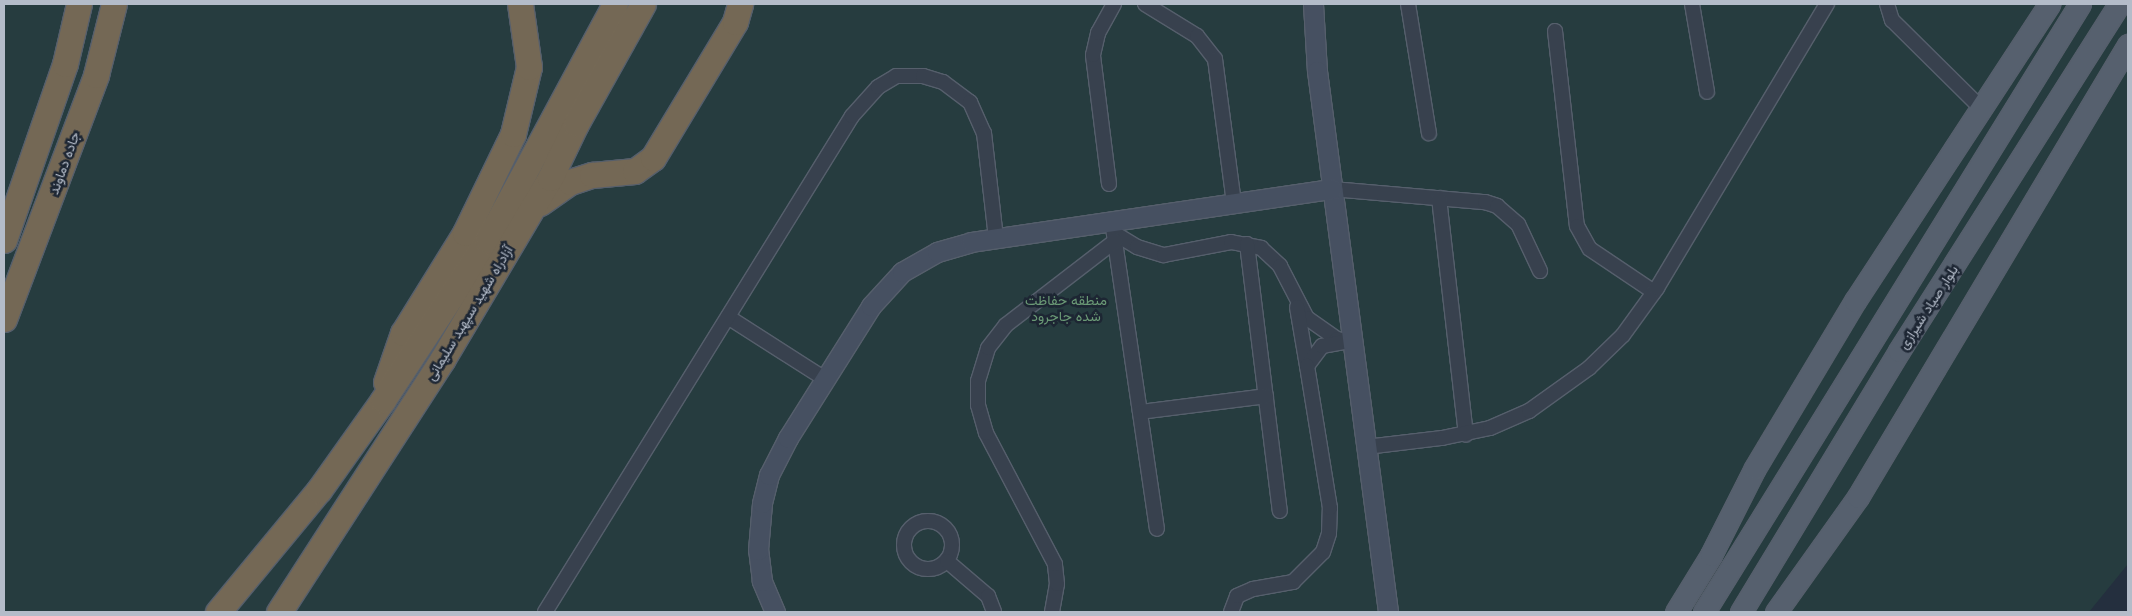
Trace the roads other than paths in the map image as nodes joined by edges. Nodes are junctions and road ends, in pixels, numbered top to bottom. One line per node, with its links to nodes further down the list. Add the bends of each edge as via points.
1 (79, 4): 31 (highway, via 64,64)
2 (114, 4): 38 (highway, جاده دماوند, via 96,75)
3 (520, 4): 45 (highway, via 529,67 513,134 465,233 403,333 387,372)
4 (615, 4): 45 (highway, آزادراه شهید سپهبد سلیمانی, via 488,240)
5 (643, 4): 28 (highway, آزادراه شهید سپهبد سلیمانی)
6 (740, 4): 28 (highway, via 736,22 653,158 635,171 592,175 570,182)
7 (1114, 4): 24 (street, via 1098,32 1093,55)
8 (1145, 4): 27 (street, via 1197,36 1215,59)
9 (1313, 4): 25 (main road, via 1317,71)
10 (1408, 4): 23 (street)
11 (1692, 4): 21 (street)
12 (1827, 4): 34 (street)
13 (1887, 4): 22 (street, via 1892,20)
14 (2080, 4): 39 (main road)
15 (2119, 4): 19 (main road, بلوار صیاد شیرازی)
16 (2042, 6): 22 (main road)
17 (1555, 31): 34 (street, via 1577,226 1590,249)
18 (2128, 46): 20 (main road)
19 (2076, 74): 20 (main road); 41 (main road, بلوار صیاد شیرازی)
20 (2101, 89): 63 (main road, via 1858,497)
21 (1706, 92)
22 (1982, 109): 36 (main road)
23 (1429, 133)
24 (1109, 184)
25 (1332, 189): 26 (street); 27 (main road); 40 (main road)
26 (1439, 198): 33 (street, via 1484,202 1510,215 1526,236); 47 (street)
27 (1234, 204): 29 (main road)
28 (530, 211): 54 (highway, آزادراه شهید سپهبد سلیمانی, via 442,360)
29 (1114, 232): 30 (main road); 32 (street, via 1137,246 1164,254 1219,243); 46 (street); 57 (street, via 1006,325 988,348 978,381 978,405 986,433 1055,564 1057,584)
30 (996, 238): 37 (street, via 984,133 976,111 963,95 943,82 922,76 896,76 878,87 852,116); 43 (main road, via 937,252 913,264 891,281 871,306)
31 (4, 240)
32 (1247, 244): 35 (street, via 1261,248 1275,259); 44 (street)
33 (1540, 271)
34 (1654, 292): 47 (street, via 1623,335 1589,368 1549,398 1513,419)
35 (1295, 296): 40 (street, via 1313,324); 42 (street)
36 (1855, 301): 39 (main road); 60 (main road, via 1755,468 1712,555)
37 (728, 317): 43 (street); 52 (street)
38 (4, 319)
39 (1875, 334): 41 (main road); 61 (main road)
40 (1348, 342): 42 (street, via 1322,346); 48 (main road)
41 (1899, 352): 62 (main road, بلوار صیاد شیرازی)
42 (1307, 366): 58 (street, via 1330,508 1329,533 1323,552 1293,582 1253,589 1237,596)
43 (825, 379): 55 (main road, via 788,438 764,490 759,523 759,566)
44 (1266, 396): 46 (street); 49 (street)
45 (383, 400): 53 (highway, آزادراه شهید سپهبد سلیمانی, via 319,490)
46 (1140, 412): 50 (street)
47 (1466, 434): 48 (street)
48 (1366, 447): 59 (main road)
49 (1280, 511)
50 (1157, 529)
51 (947, 562): 56 (street, via 988,596)
52 (551, 610)
53 (218, 612)
54 (279, 612)
55 (774, 612)
56 (994, 612)
57 (1052, 612)
58 (1231, 612)
59 (1388, 612)
60 (1676, 612)
61 (1704, 612)
62 (1741, 612)
63 (1776, 612)

